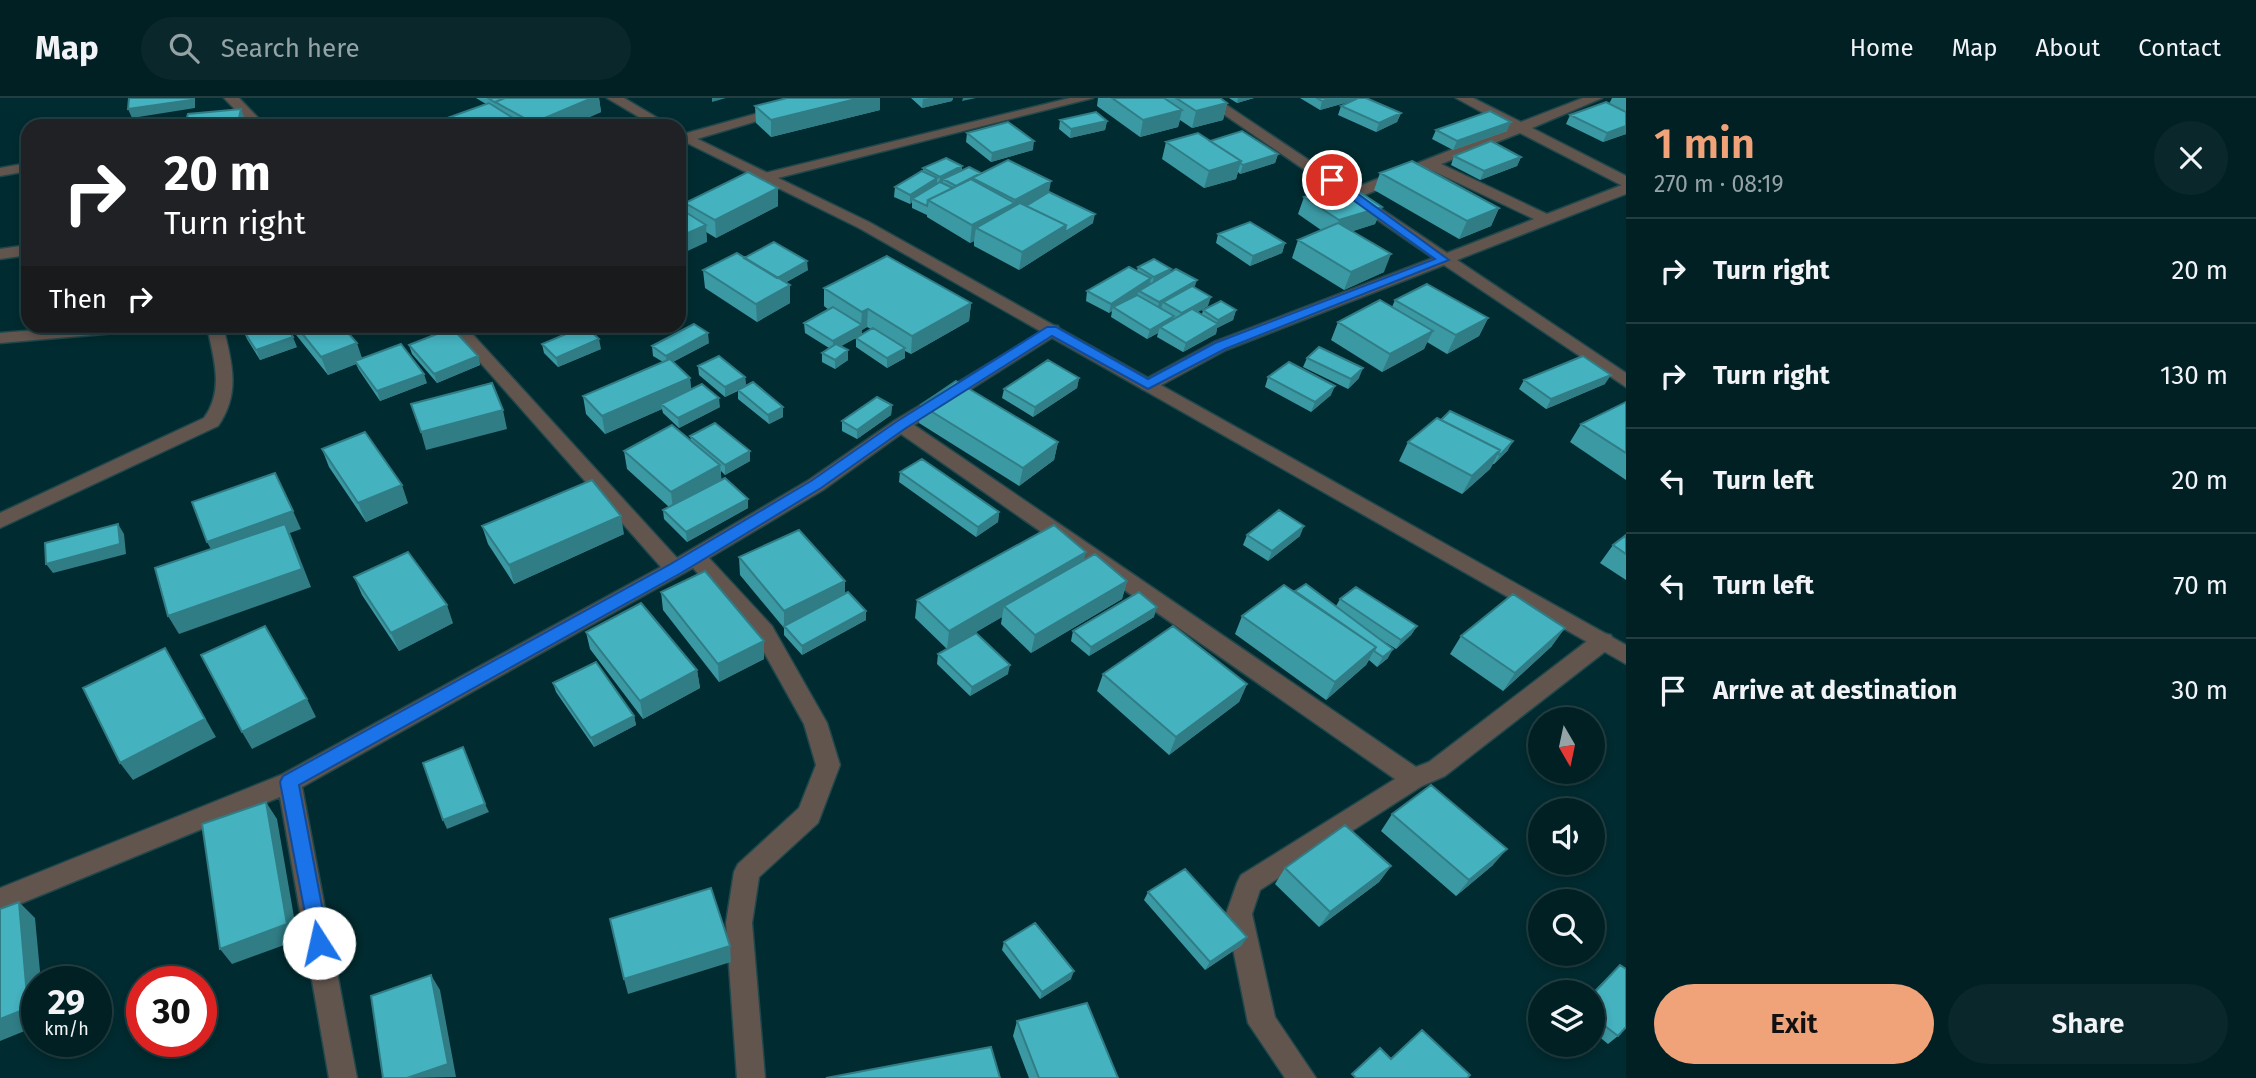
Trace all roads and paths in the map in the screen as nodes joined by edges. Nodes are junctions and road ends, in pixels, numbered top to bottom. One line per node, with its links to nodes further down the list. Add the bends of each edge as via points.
1 (231, 98): 8 (street)
2 (614, 98): 9 (street)
3 (827, 98): 11 (street)
4 (1086, 98): 16 (street)
5 (1206, 98): 19 (street)
6 (1463, 98): 10 (street)
7 (1595, 98): 10 (street)
8 (252, 119)
9 (652, 119)
10 (1520, 127): 13 (street); 17 (street)
11 (686, 135)
12 (686, 138): 16 (street)
13 (1430, 163): 19 (street); 20 (street)
14 (21, 168): 15 (street)
15 (0, 172)
16 (766, 177): 24 (street, via 864,225)
17 (1626, 181)
18 (1626, 190): 20 (street)
19 (1353, 194): 23 (street)
20 (1547, 220): 23 (street)
21 (21, 251): 22 (street)
22 (0, 254)
23 (1443, 260): 29 (street); 30 (street, via 1220,346)
24 (1052, 330): 30 (street); 31 (street)
25 (58, 333): 28 (street)
26 (216, 333): 32 (street, via 227,389 221,411 211,422)
27 (463, 333): 33 (street)
28 (0, 338)
29 (1626, 381)
30 (1148, 385): 34 (street)
31 (901, 425): 33 (street, via 816,485); 36 (street)
32 (0, 520)
33 (685, 562): 37 (street); 40 (street, via 764,632 815,723 828,765 808,815 747,872 739,923)
34 (1603, 642): 35 (street); 36 (street, via 1437,769)
35 (1626, 655)
36 (1414, 779): 41 (street, via 1250,883 1239,914 1262,1023)
37 (289, 782): 38 (street); 39 (street)
38 (0, 900)
39 (343, 1078)
40 (751, 1078)
41 (1302, 1078)

